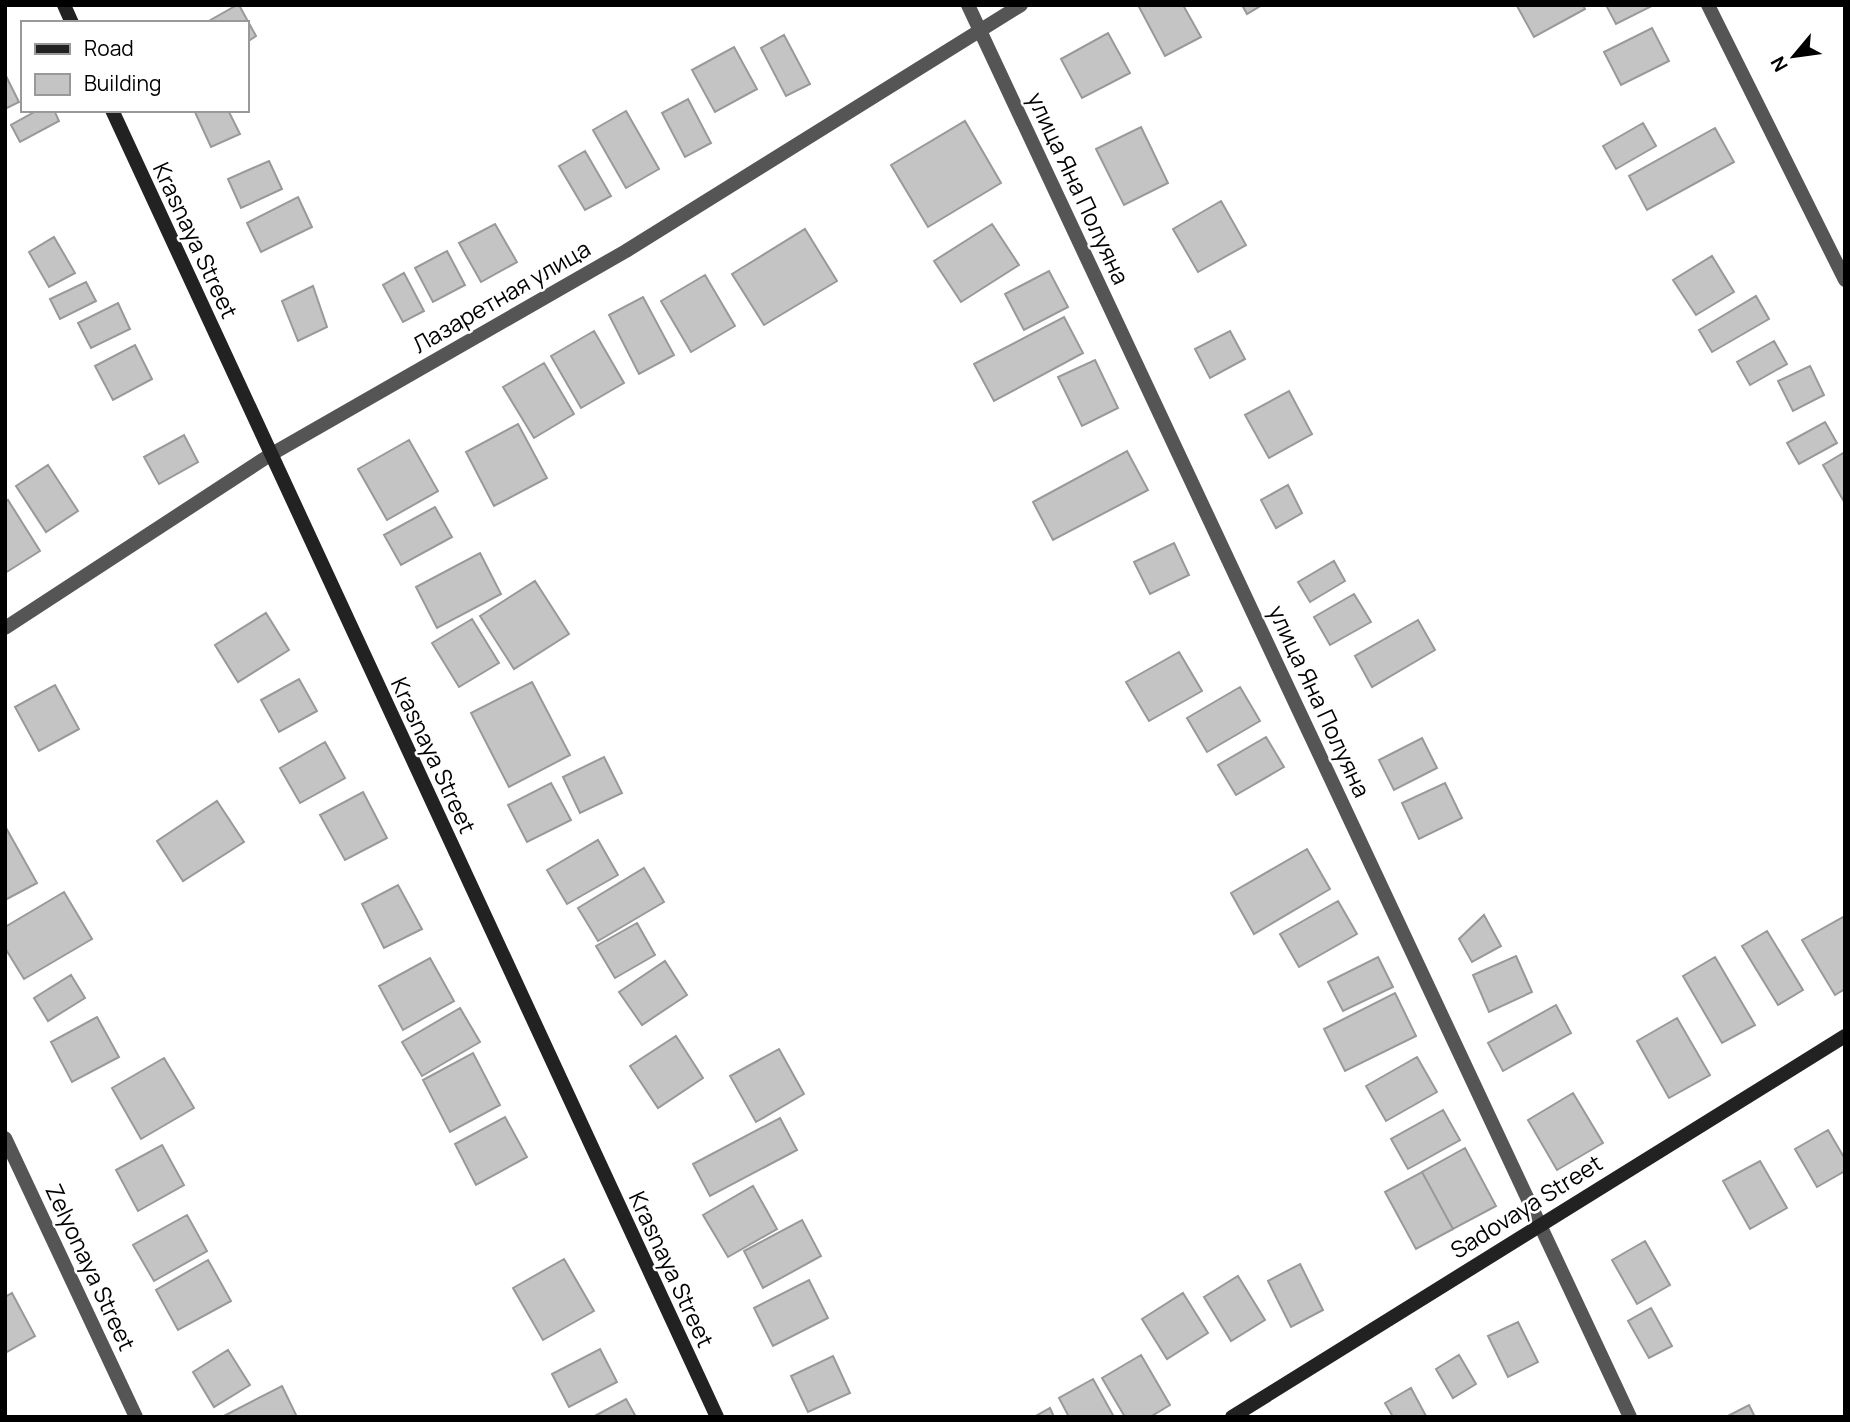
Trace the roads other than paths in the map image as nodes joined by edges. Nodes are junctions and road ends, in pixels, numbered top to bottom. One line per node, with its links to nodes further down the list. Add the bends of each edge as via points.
1 (64, 5): 5 (street)
2 (968, 5): 6 (street, улица Яна Полуяна)
3 (1021, 5): 6 (street, Лазаретная улица)
4 (1709, 5): 8 (street)
5 (71, 21)
6 (980, 31): 9 (street, Лазаретная улица, via 626,251); 13 (street, улица Яна Полуяна)
7 (113, 112): 9 (street, Krasnaya Street)
8 (1845, 280)
9 (270, 455): 10 (street, Лазаретная улица); 15 (street, Krasnaya Street)
10 (5, 628)
11 (1845, 1036): 13 (street, Sadovaya Street)
12 (5, 1138): 14 (street, Zelyonaya Street)
13 (1541, 1223): 16 (street, Sadovaya Street); 17 (street, улица Яна Полуяна)
14 (136, 1417)
15 (717, 1417)
16 (1232, 1417)
17 (1630, 1417)

